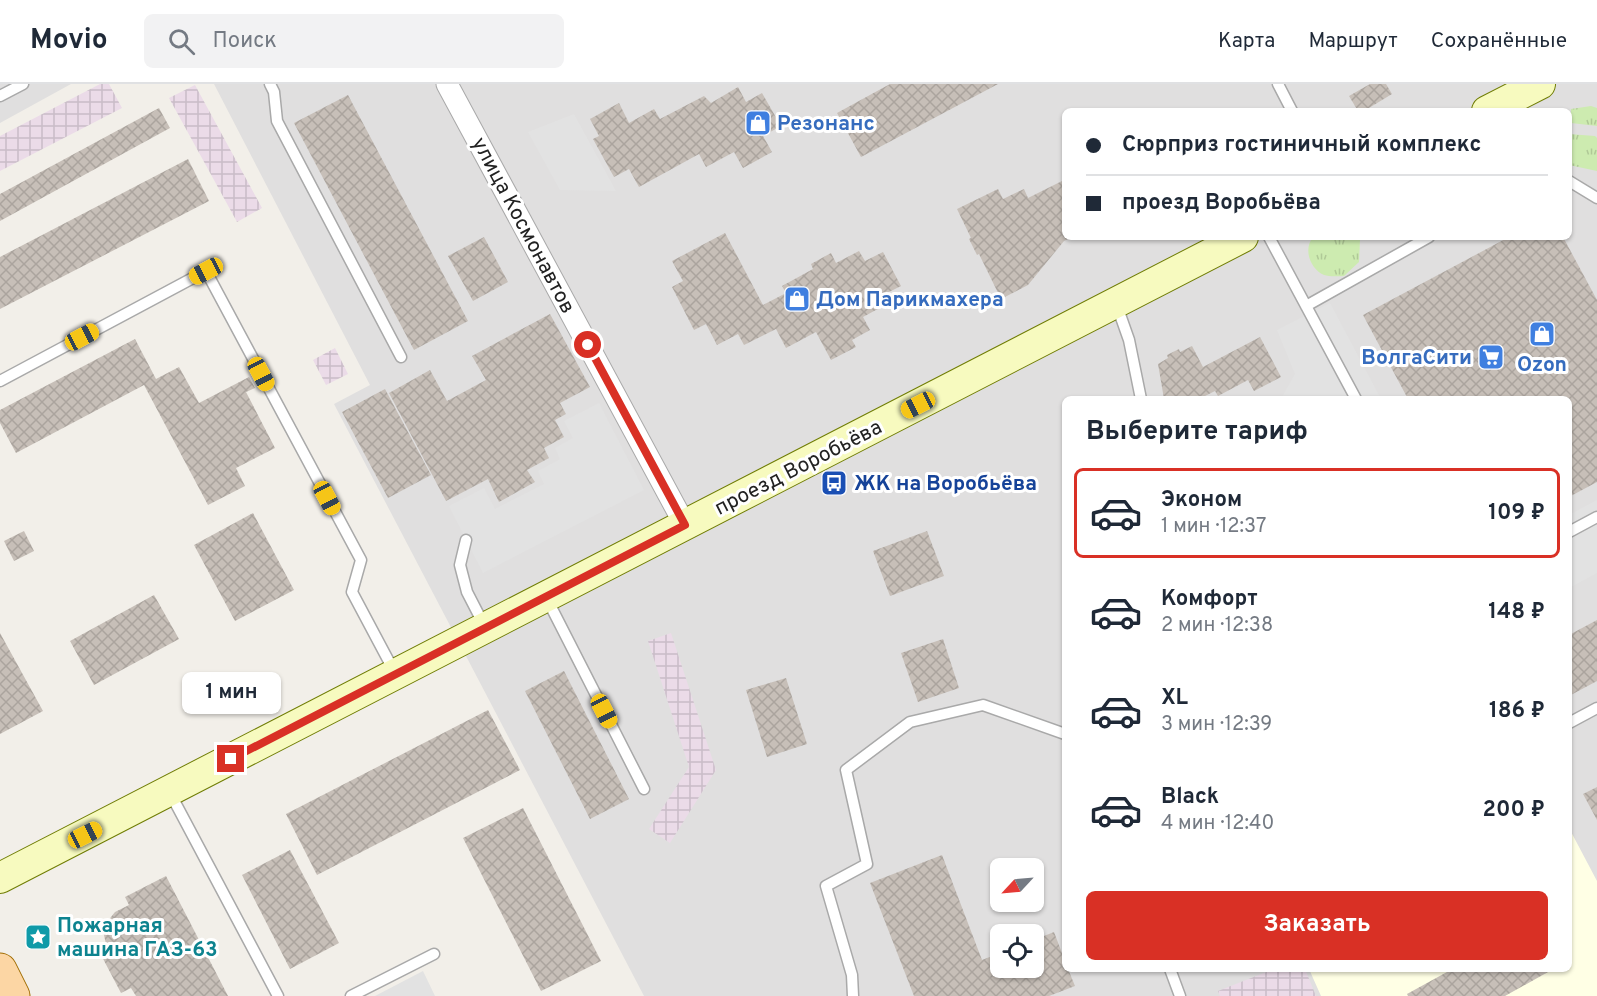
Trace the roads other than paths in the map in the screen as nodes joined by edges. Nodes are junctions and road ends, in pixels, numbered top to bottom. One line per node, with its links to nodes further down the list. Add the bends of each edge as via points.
1 (23, 84): 6 (lane)
2 (270, 84): 16 (lane, via 277,122)
3 (447, 84): 21 (street, улица Космонавтов)
4 (1278, 84): 7 (lane)
5 (1540, 84): 8 (main road)
6 (0, 96)
7 (1290, 108)
8 (1493, 108)
9 (1572, 183): 10 (lane)
10 (1597, 198)
11 (1237, 240): 14 (main road, проезд Воробьёва)
12 (1271, 240): 15 (lane)
13 (1424, 240): 15 (lane)
14 (1116, 303): 18 (lane, via 1129,340); 21 (main road, проезд Воробьёва)
15 (1306, 306): 19 (lane)
16 (401, 357)
17 (0, 381): 26 (lane, via 206,271 360,560 352,592)
18 (1140, 396)
19 (1354, 396)
20 (1597, 517): 22 (lane)
21 (685, 525): 24 (main road, проезд Воробьёва)
22 (1572, 530)
23 (466, 540): 25 (lane, via 460,565 467,592)
24 (546, 597): 25 (main road, проезд Воробьёва); 30 (lane)
25 (486, 627): 26 (main road, проезд Воробьёва)
26 (395, 674): 31 (main road, проезд Воробьёва)
27 (1597, 708): 28 (lane)
28 (1572, 721)
29 (1062, 733): 39 (lane, via 983,705 910,722 846,770 867,864 826,886 852,975)
30 (644, 789)
31 (169, 791): 32 (main road, проезд Воробьёва); 37 (lane)
32 (0, 878)
33 (434, 954): 38 (lane)
34 (0, 970): 36 (main road)
35 (1171, 972): 40 (lane)
36 (13, 996)
37 (278, 996)
38 (351, 996)
39 (853, 996)
40 (1180, 996)

